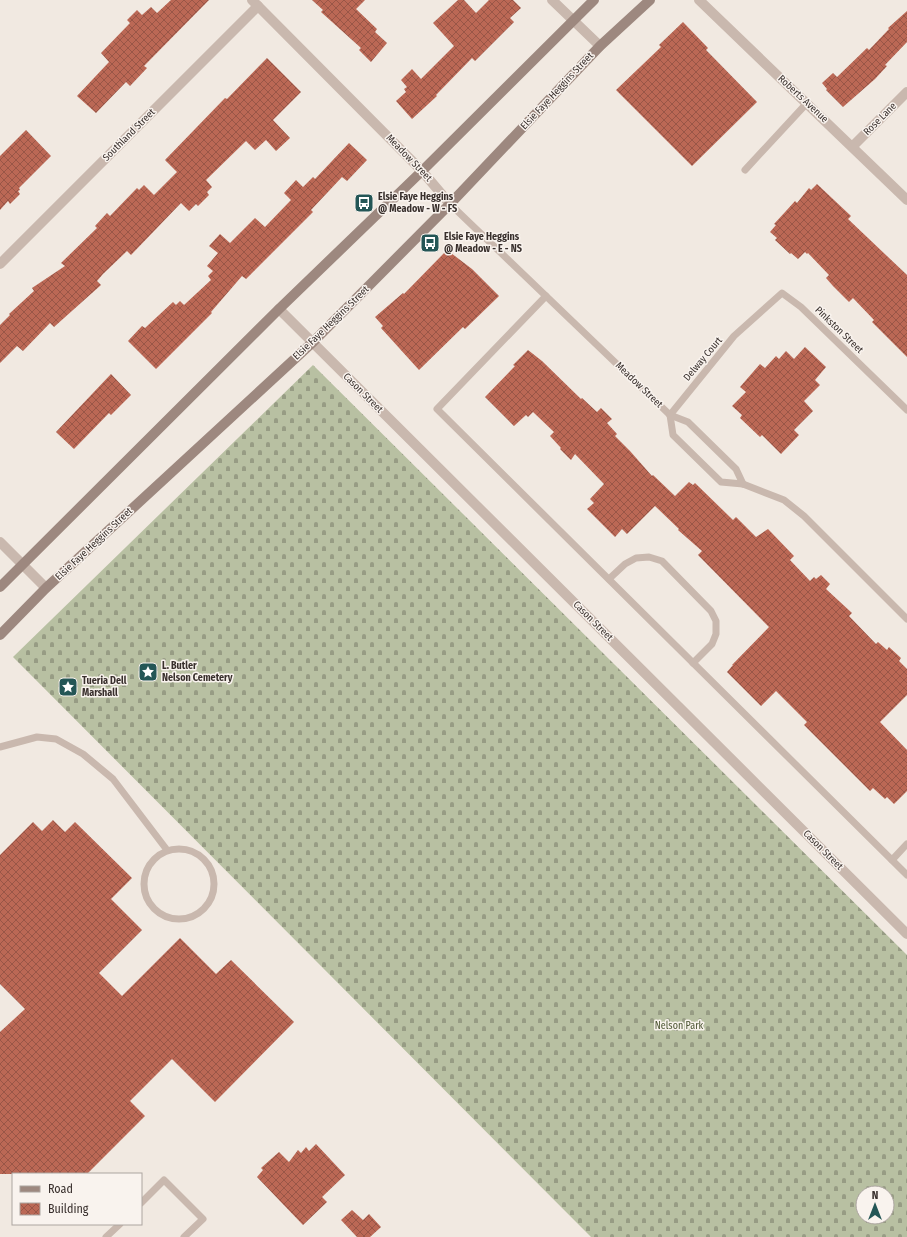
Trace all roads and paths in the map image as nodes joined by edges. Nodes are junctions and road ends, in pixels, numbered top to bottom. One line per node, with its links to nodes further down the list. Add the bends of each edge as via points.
1 (552, 0): 6 (street)
2 (594, 0): 6 (main road)
3 (650, 0): 7 (main road, Elsie Faye Heggins Street)
4 (698, 0): 9 (street, Roberts Avenue)
5 (255, 3): 12 (street, Meadow Street); 15 (street, Southland Street)
6 (574, 20): 7 (street); 12 (main road)
7 (600, 46): 14 (main road, Elsie Faye Heggins Street)
8 (907, 92): 10 (street, Rose Lane)
9 (807, 103): 10 (street, Roberts Avenue); 11 (lane)
10 (853, 146): 13 (street, Roberts Avenue)
11 (745, 170)
12 (422, 171): 14 (street, Meadow Street); 17 (main road)
13 (907, 200)
14 (450, 204): 16 (lane, Meadow Street); 19 (main road, Elsie Faye Heggins Street)
15 (0, 264)
16 (546, 296): 21 (lane, Meadow Street); 25 (lane, via 437,409)
17 (279, 309): 19 (street, Cason Street); 24 (main road)
18 (753, 318): 20 (lane, Pinkston Street, via 782,293 801,307); 21 (lane, Delway Court, via 734,336)
19 (312, 342): 27 (main road, Elsie Faye Heggins Street); 36 (street, Cason Street)
20 (907, 410)
21 (670, 415): 22 (lane, Meadow Street, via 688,422 736,469); 22 (lane, Meadow Street, via 673,435 720,482)
22 (743, 484): 28 (lane, Meadow Street, via 784,500 804,516)
23 (0, 542): 24 (street)
24 (23, 564): 26 (main road); 27 (street)
25 (609, 579): 30 (lane); 30 (lane, via 636,558 649,557 662,561 710,611 716,621 716,634 712,644)
26 (0, 587)
27 (46, 588): 29 (main road, Elsie Faye Heggins Street)
28 (907, 619)
29 (0, 635)
30 (693, 663): 34 (lane)
31 (0, 748): 33 (lane, via 37,737 56,739 83,754 113,779)
32 (907, 844): 34 (lane)
33 (167, 850): 33 (lane, via 157,856 145,874 146,896 151,906 160,914 182,919 193,916 210,900 214,888 209,865 191,850)
34 (892, 860): 35 (lane)
35 (907, 875)
36 (907, 934)
37 (142, 1202): 40 (lane, via 164,1180 203,1219)
38 (119, 1225): 39 (lane)
39 (106, 1237)
40 (184, 1237)

